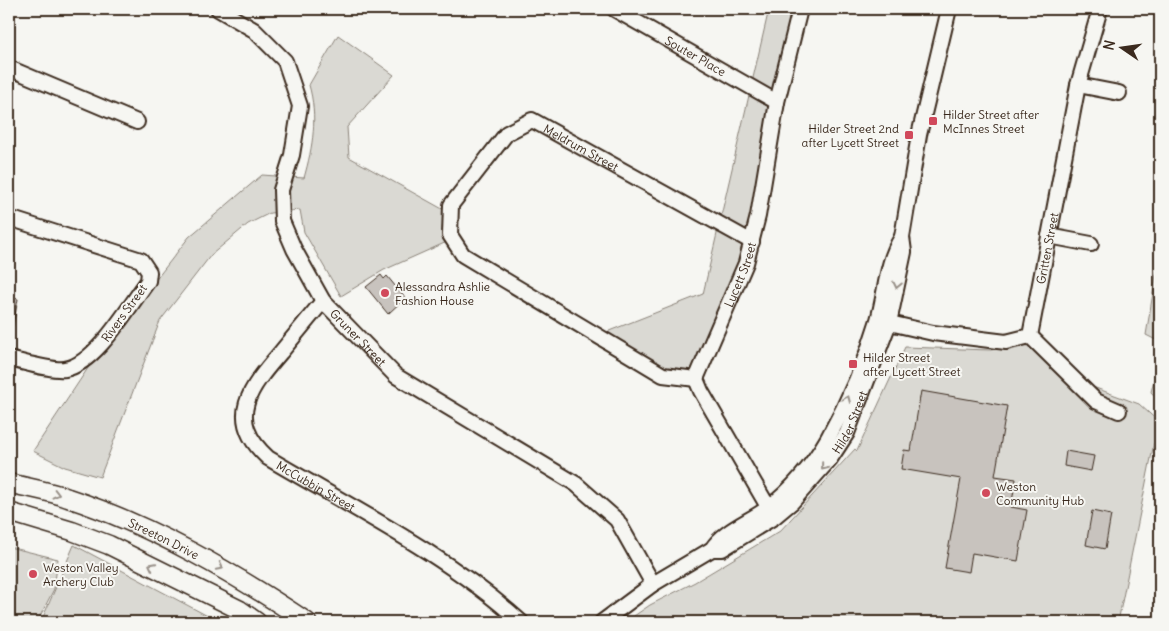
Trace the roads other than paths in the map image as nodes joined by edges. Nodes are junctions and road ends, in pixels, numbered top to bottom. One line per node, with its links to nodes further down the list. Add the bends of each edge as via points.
1 (218, 9): 15 (street, Gruner Street, via 254,30 285,61 300,106 292,155 281,190 282,220)
2 (614, 9): 9 (street, Souter Place)
3 (800, 9): 9 (street, Lycett Street)
4 (949, 9): 16 (street, Hilder Street, via 919,135 902,237 893,251)
5 (1100, 9): 7 (street, Gritten Street)
6 (9, 68): 10 (street)
7 (1078, 85): 8 (street); 12 (street, Gritten Street)
8 (1119, 93)
9 (777, 102): 13 (street, Lycett Street)
10 (137, 122)
11 (9, 218): 18 (street, Rivers Street, via 142,260 149,272 148,281 101,345 80,365 64,370)
12 (1049, 236): 14 (street); 17 (street, Gritten Street)
13 (752, 242): 19 (street, Lycett Street); 19 (street, Meldrum Street, via 532,120 508,133 451,205 450,235 463,255 663,375)
14 (1091, 244)
15 (323, 301): 24 (street, Gruner Street, via 396,376 576,484 617,520); 27 (street, McCubbin Street, via 250,392 245,412 254,443 268,458 450,567)
16 (883, 322): 17 (street, via 933,333 1006,342); 23 (street, Hilder Street, via 847,432 811,484)
17 (1030, 336): 20 (street, via 1096,401)
18 (9, 359)
19 (696, 379): 23 (street)
20 (1119, 411)
21 (9, 483): 26 (main road, Streeton Drive, one-way to 26, via 67,497 126,520 238,577)
22 (9, 512): 25 (main road, one-way to 22, via 240,610 110,545)
23 (771, 512): 24 (street, Hilder Street, via 722,550 712,549)
24 (653, 584): 28 (street, Hilder Street)
25 (257, 622)
26 (306, 622)
27 (521, 622)
28 (602, 622)

